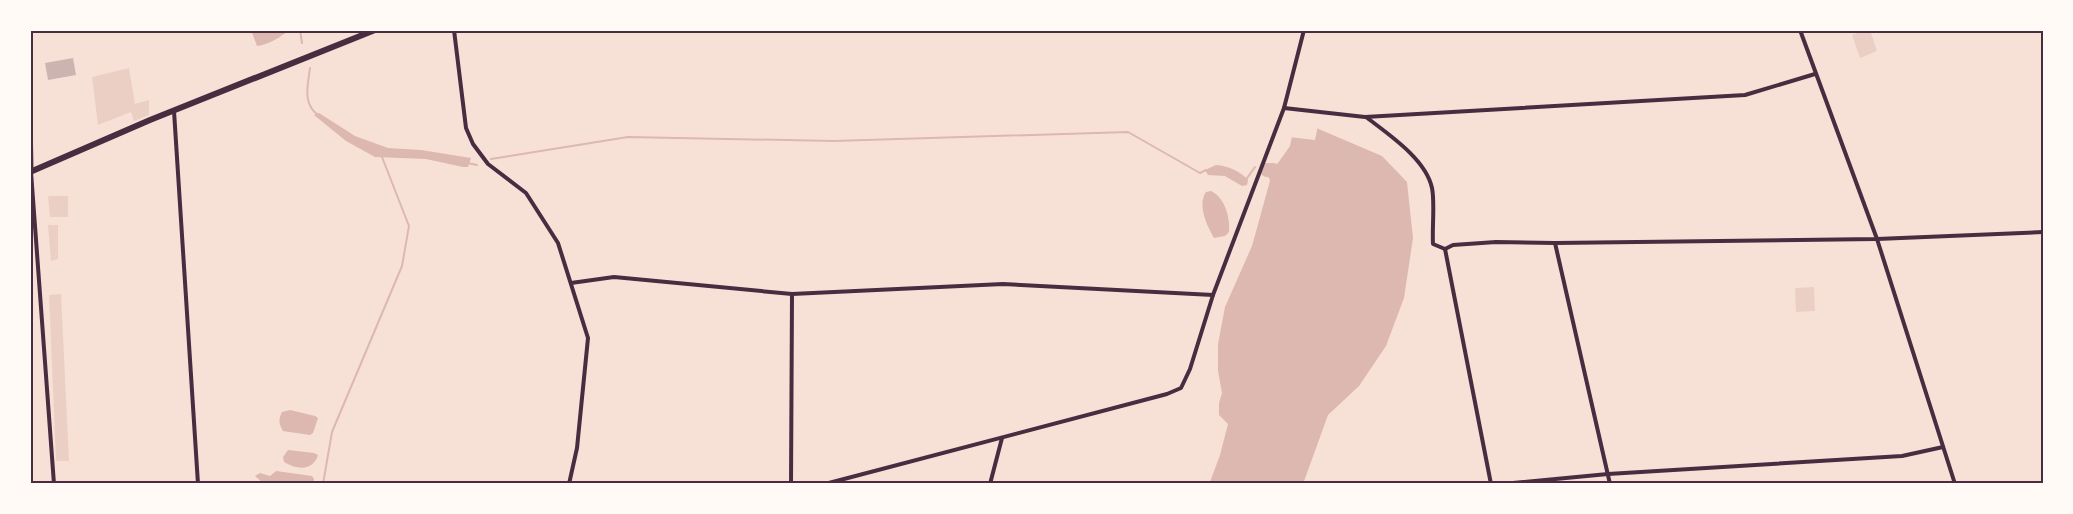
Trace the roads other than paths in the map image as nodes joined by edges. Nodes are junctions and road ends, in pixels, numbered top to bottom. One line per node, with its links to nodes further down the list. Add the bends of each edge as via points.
1 (375, 30): 7 (main road)
2 (454, 30): 15 (street, via 466,128 473,144 488,164 526,193 558,243)
3 (1304, 30): 6 (street)
4 (1800, 30): 5 (street)
5 (1815, 74): 9 (street, via 1745,95); 12 (street)
6 (1284, 108): 9 (street); 17 (street)
7 (174, 110): 10 (main road); 22 (street)
8 (30, 114): 10 (street)
9 (1365, 117): 14 (street, via 1423,168 1432,188 1433,244)
10 (31, 171): 21 (street)
11 (2043, 232): 12 (street)
12 (1877, 239): 13 (street); 19 (street)
13 (1555, 243): 14 (street, via 1497,242); 20 (street)
14 (1445, 249): 27 (street)
15 (571, 283): 16 (street, via 614,277); 23 (street, via 588,338 577,448)
16 (792, 294): 17 (street, via 1003,284); 24 (street)
17 (1213, 296): 18 (street, via 1181,388)
18 (1002, 438): 25 (street); 26 (street)
19 (1943, 447): 20 (street, via 1902,456); 30 (street)
20 (1608, 474): 28 (street); 29 (street)
21 (54, 484)
22 (198, 484)
23 (568, 484)
24 (791, 484)
25 (825, 484)
26 (990, 484)
27 (1491, 484)
28 (1502, 484)
29 (1610, 484)
30 (1955, 484)

